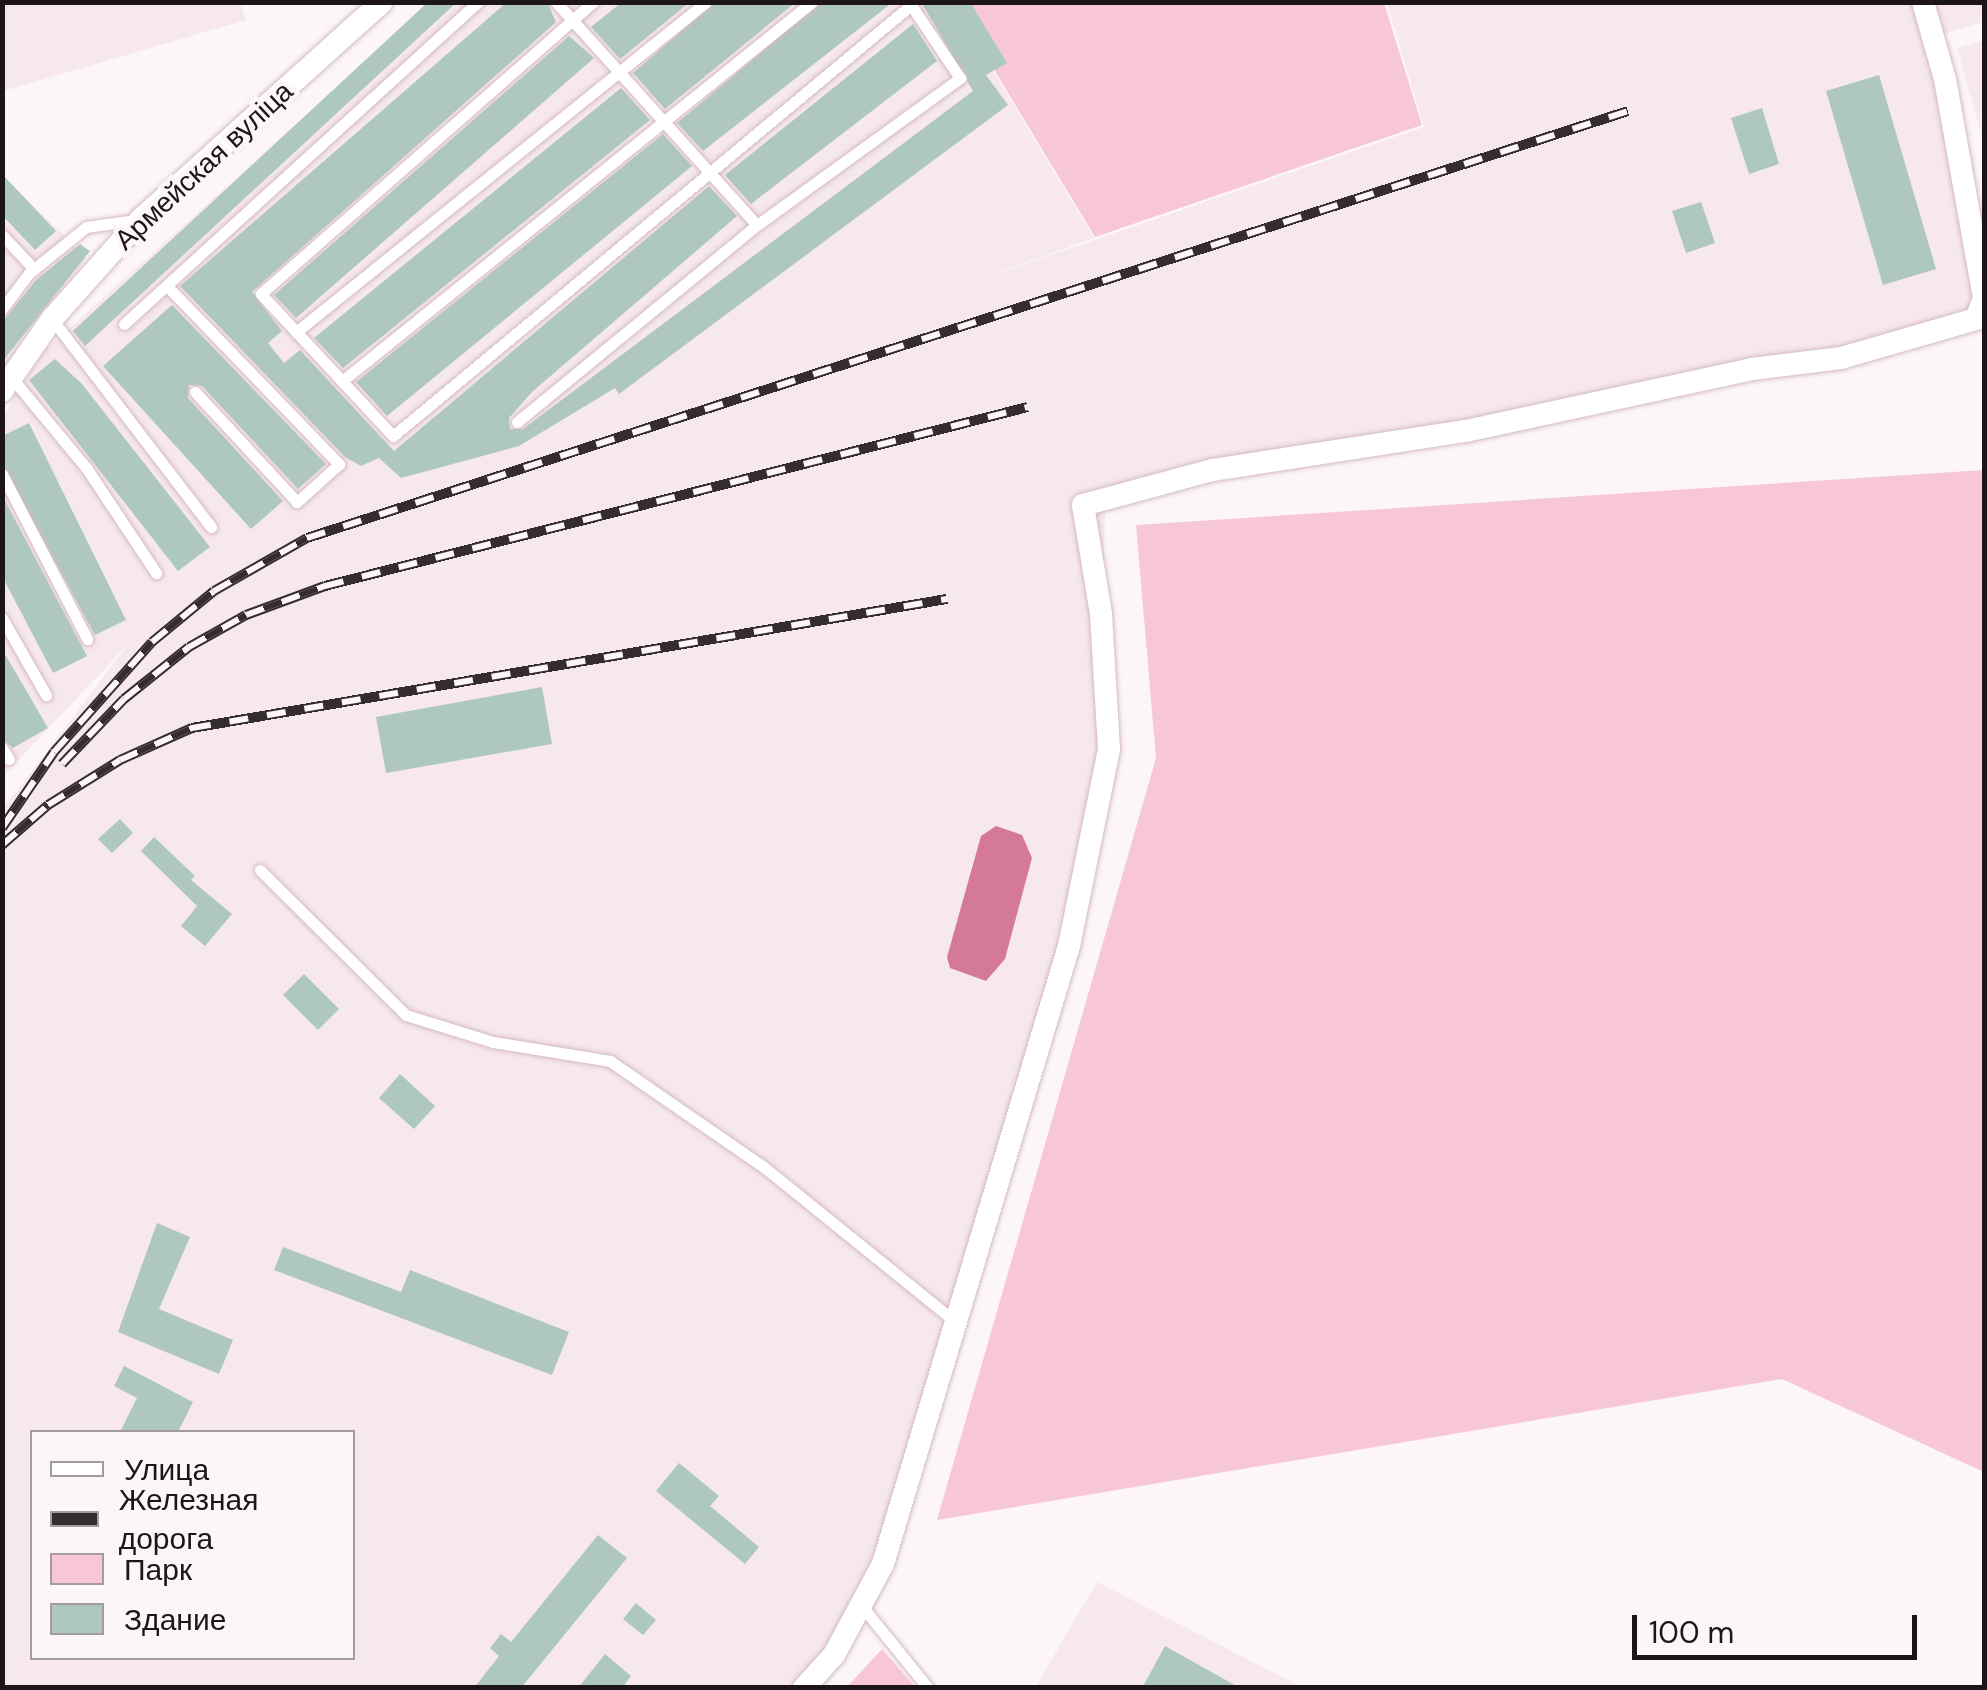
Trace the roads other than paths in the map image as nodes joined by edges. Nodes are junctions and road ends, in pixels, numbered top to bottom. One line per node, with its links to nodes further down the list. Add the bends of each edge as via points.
1 (382, 2): 13 (street, Армейская вуліца)
2 (478, 2): 17 (lane)
3 (556, 2): 9 (lane)
4 (592, 2): 9 (lane)
5 (706, 2): 10 (lane)
6 (812, 2): 11 (lane)
7 (1922, 2): 18 (street, via 1945,80)
8 (910, 4): 12 (lane); 14 (lane, via 960,78)
9 (570, 21): 10 (lane); 22 (lane, via 260,294)
10 (619, 72): 11 (lane); 22 (lane)
11 (662, 120): 12 (lane); 23 (lane)
12 (708, 171): 14 (lane); 23 (lane, via 393,436)
13 (140, 219): 16 (lane, via 86,228); 20 (street, Армейская вуліца)
14 (758, 226): 26 (lane)
15 (2, 234): 16 (lane)
16 (34, 269): 19 (lane)
17 (167, 286): 21 (lane); 25 (lane, via 340,464 297,502)
18 (1984, 298): 34 (street, via 1976,318 1841,358 1752,369 1466,431 1213,470 1083,505 1101,614 1109,750 1069,946)
19 (2, 309)
20 (52, 319): 24 (street, Армейская вуліца); 28 (lane)
21 (124, 324)
22 (296, 332): 23 (lane)
23 (342, 381)
24 (7, 384): 29 (lane, via 87,469)
25 (195, 392)
26 (517, 422)
27 (2, 474): 31 (lane)
28 (212, 527)
29 (156, 573)
30 (2, 618): 32 (lane)
31 (87, 639)
32 (46, 695)
33 (260, 870): 34 (lane, via 406,1015 492,1042 610,1061 766,1168)
34 (952, 1319): 35 (street, via 883,1564)
35 (861, 1605): 36 (street, via 834,1654); 37 (lane)
36 (804, 1688)
37 (928, 1688)

